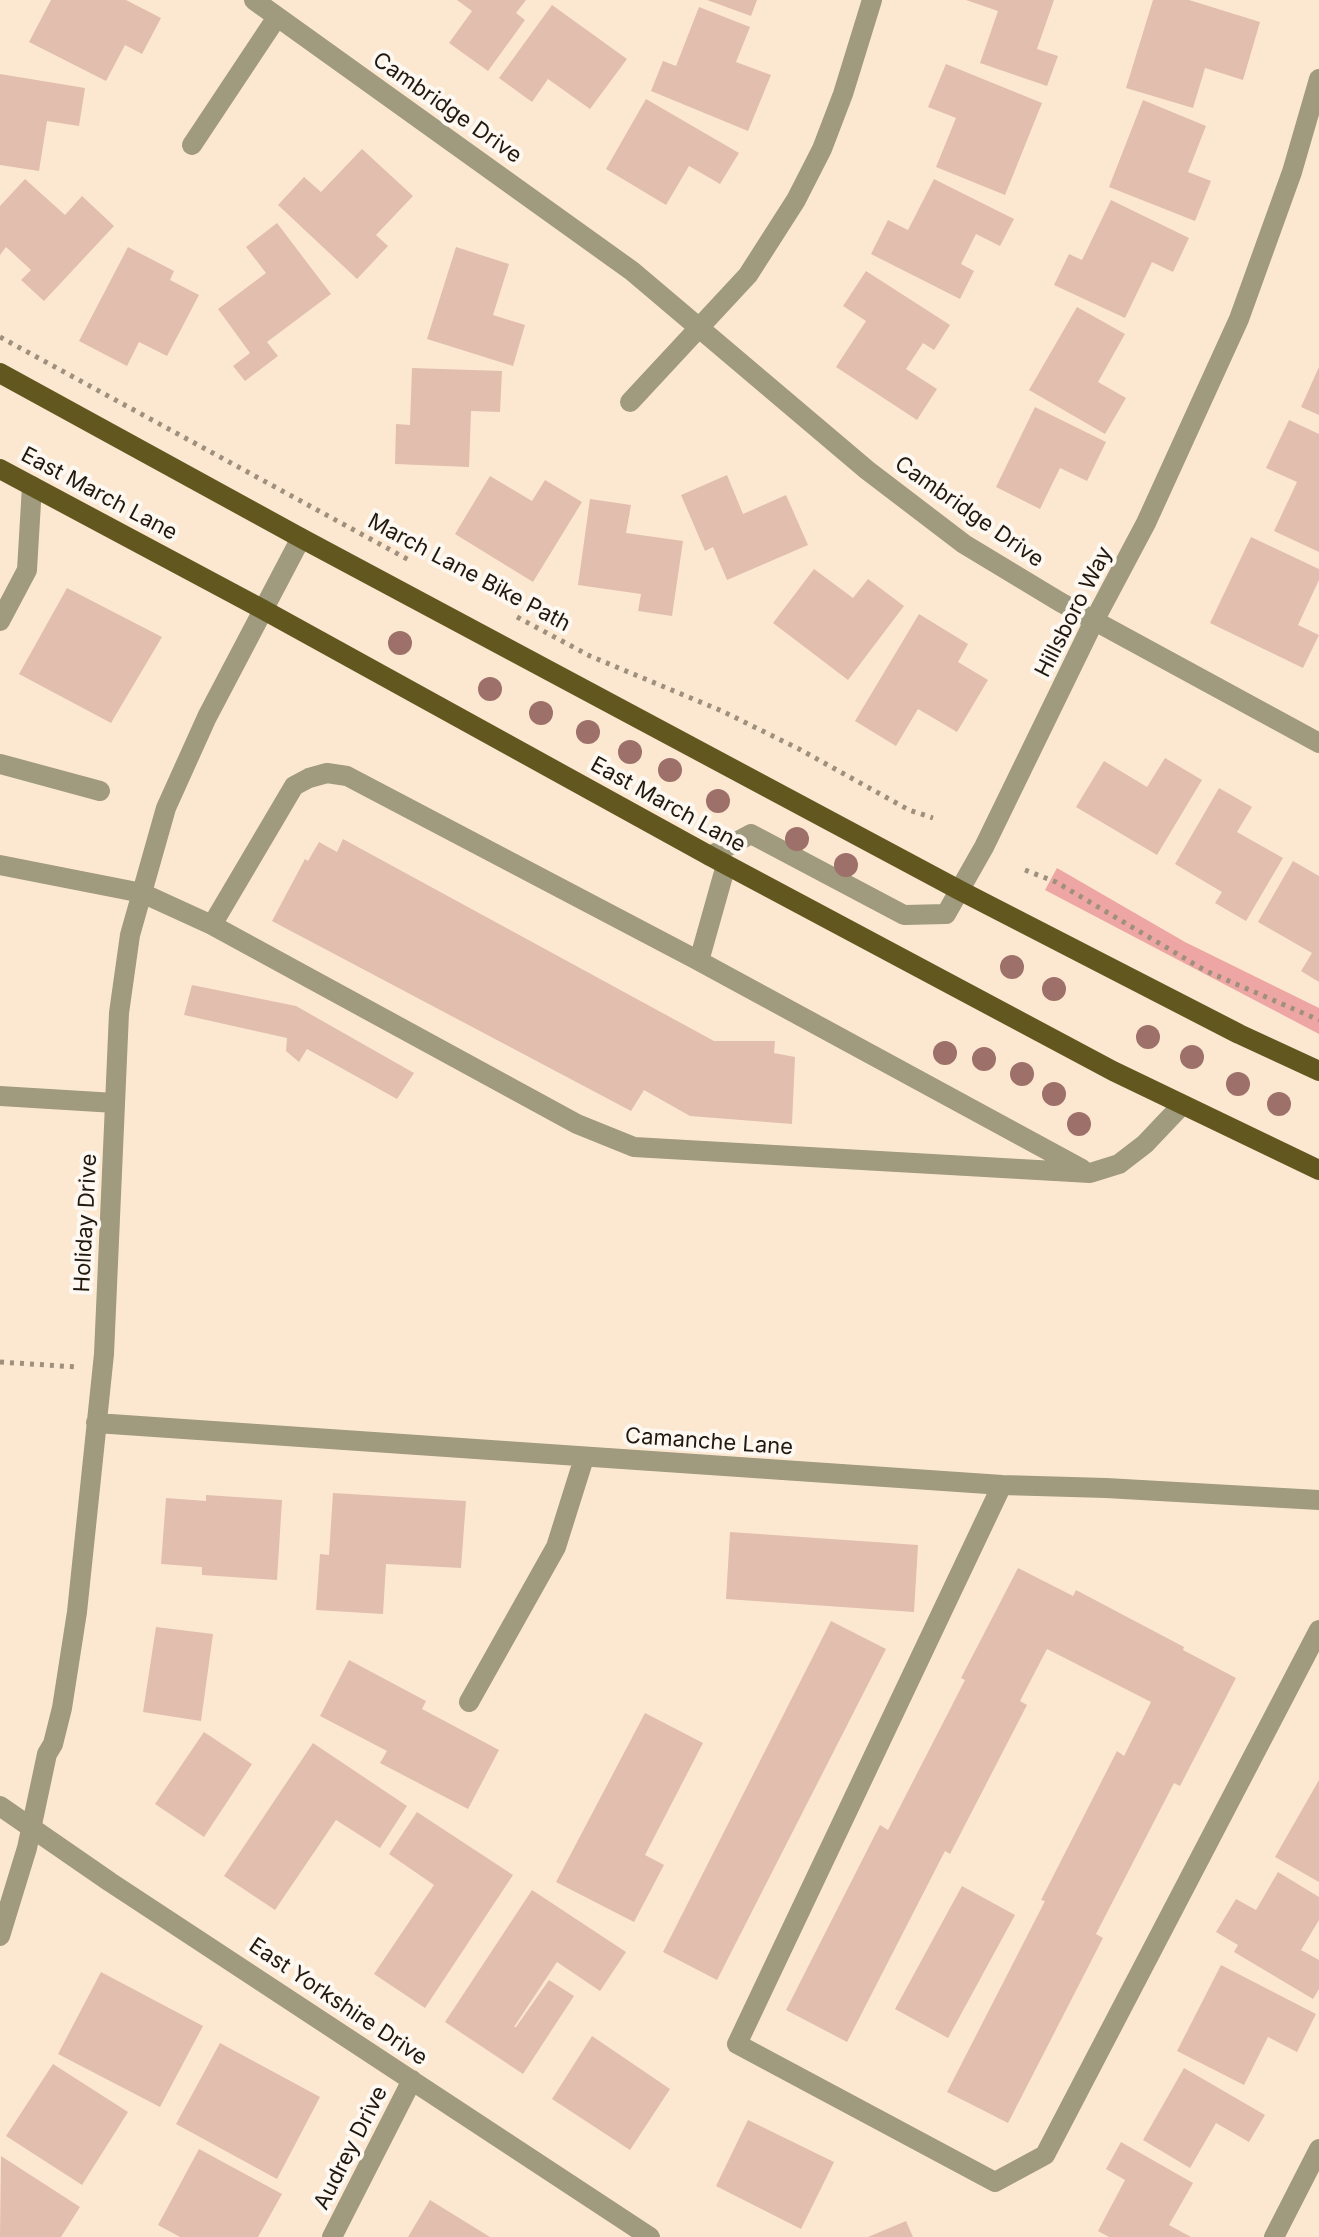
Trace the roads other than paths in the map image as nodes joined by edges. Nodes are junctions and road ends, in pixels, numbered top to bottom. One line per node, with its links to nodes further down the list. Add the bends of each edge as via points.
1 (254, 0): 3 (street, Cambridge Drive)
2 (872, 0): 6 (street, via 833,121 796,200 748,275)
3 (277, 17): 5 (street); 6 (street, Cambridge Drive, via 621,263)
4 (1319, 79): 14 (street, Hillsboro Way, via 1239,319 1146,523)
5 (192, 145)
6 (700, 330): 8 (street); 14 (street, Cambridge Drive, via 964,544)
7 (0, 373): 11 (main road)
8 (630, 402)
9 (0, 469): 10 (main road, East March Lane)
10 (32, 486): 12 (main road, East March Lane); 13 (street, via 27,570)
11 (301, 538): 12 (street, Holiday Drive); 20 (main road)
12 (262, 609): 18 (main road, East March Lane); 21 (street, Holiday Drive, via 166,808)
13 (0, 621)
14 (1094, 621): 15 (street, Cambridge Drive); 20 (street, Hillsboro Way)
15 (1319, 743)
16 (0, 764): 17 (street)
17 (100, 791)
18 (718, 860): 20 (street, Hillsboro Way, via 751,834 904,915 946,914); 23 (street); 27 (main road, East March Lane)
19 (0, 865): 21 (street)
20 (961, 891): 24 (main road)
21 (142, 893): 22 (street); 26 (street, Holiday Drive, via 119,1013)
22 (212, 925): 23 (street, via 294,786 327,773 347,776); 29 (street, via 577,1124 634,1147)
23 (699, 961): 29 (street)
24 (1319, 1071)
25 (0, 1096): 26 (street)
26 (115, 1103): 30 (street, Holiday Drive)
27 (1182, 1105): 28 (main road, East March Lane); 29 (street, via 1119,1164)
28 (1319, 1170)
29 (1090, 1173)
30 (96, 1423): 31 (street, Camanche Lane); 37 (street, Holiday Drive, via 62,1708)
31 (584, 1458): 32 (street, Camanche Lane); 35 (street, via 556,1547)
32 (1002, 1485): 33 (street, Camanche Lane); 34 (street, via 737,2044 995,2182 1045,2155)
33 (1319, 1500)
34 (1319, 1630)
35 (469, 1702)
36 (0, 1806): 37 (street, East Yorkshire Drive)
37 (31, 1827): 38 (street, Holiday Drive); 39 (street, East Yorkshire Drive)
38 (0, 1936)
39 (412, 2080): 41 (street, Audrey Drive); 42 (street, East Yorkshire Drive)
40 (1319, 2149): 43 (street)
41 (332, 2237)
42 (650, 2237)
43 (1274, 2237)

